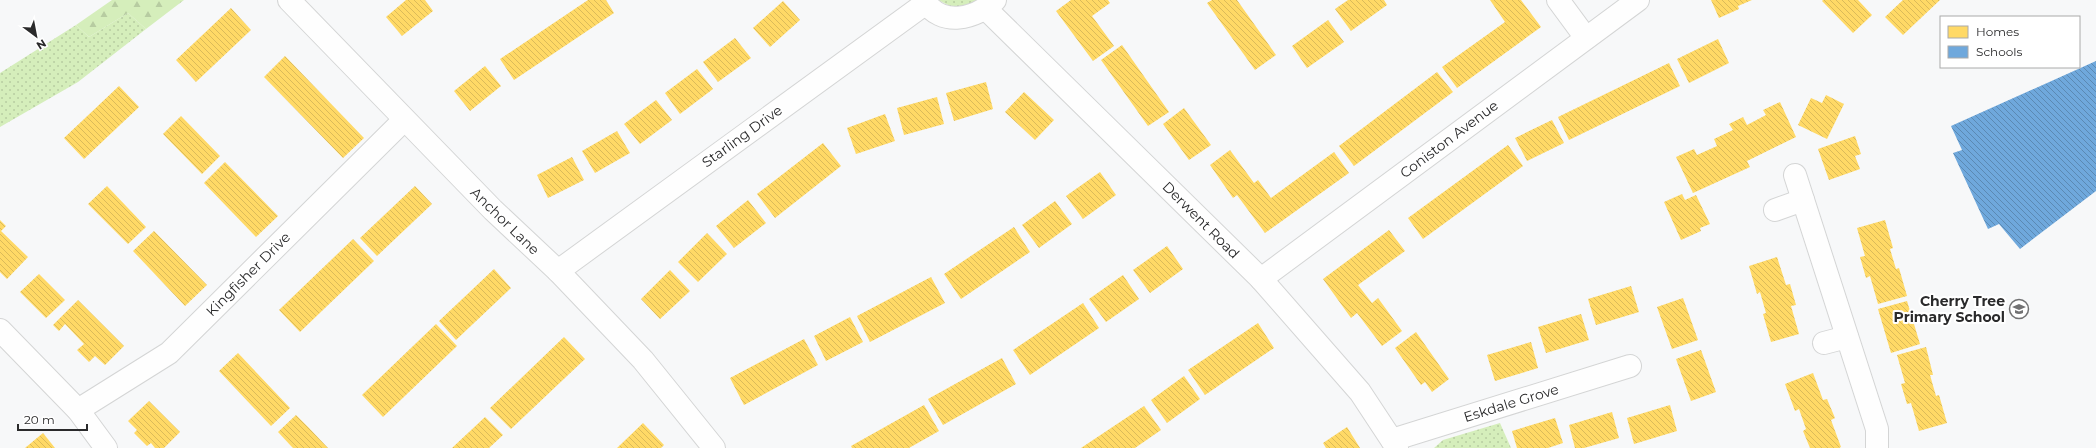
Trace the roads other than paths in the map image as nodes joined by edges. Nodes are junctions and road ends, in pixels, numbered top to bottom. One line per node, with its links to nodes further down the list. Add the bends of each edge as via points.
1 (289, 0): 7 (street, Anchor Lane)
2 (1558, 0): 6 (street)
3 (1638, 0): 6 (street, Coniston Avenue)
4 (925, 1): 5 (street, Derwent Road, via 936,11 961,18 974,15); 11 (street, Starling Drive)
5 (990, 5): 12 (street, Derwent Road)
6 (1586, 38): 12 (street, Coniston Avenue)
7 (404, 120): 11 (street, Anchor Lane); 17 (street, Kingfisher Drive, via 169,353)
8 (1795, 175): 9 (street)
9 (1803, 200): 10 (street); 14 (street)
10 (1775, 210)
11 (558, 271): 20 (street, Anchor Lane, via 643,360)
12 (1261, 279): 18 (street, Derwent Road, via 1360,392)
13 (0, 330): 17 (street)
14 (1847, 337): 15 (street); 21 (street, via 1877,429)
15 (1824, 343)
16 (1630, 366): 18 (street, Eskdale Grove)
17 (78, 410): 19 (street)
18 (1394, 444)
19 (106, 448)
20 (714, 448)
21 (1877, 448)

